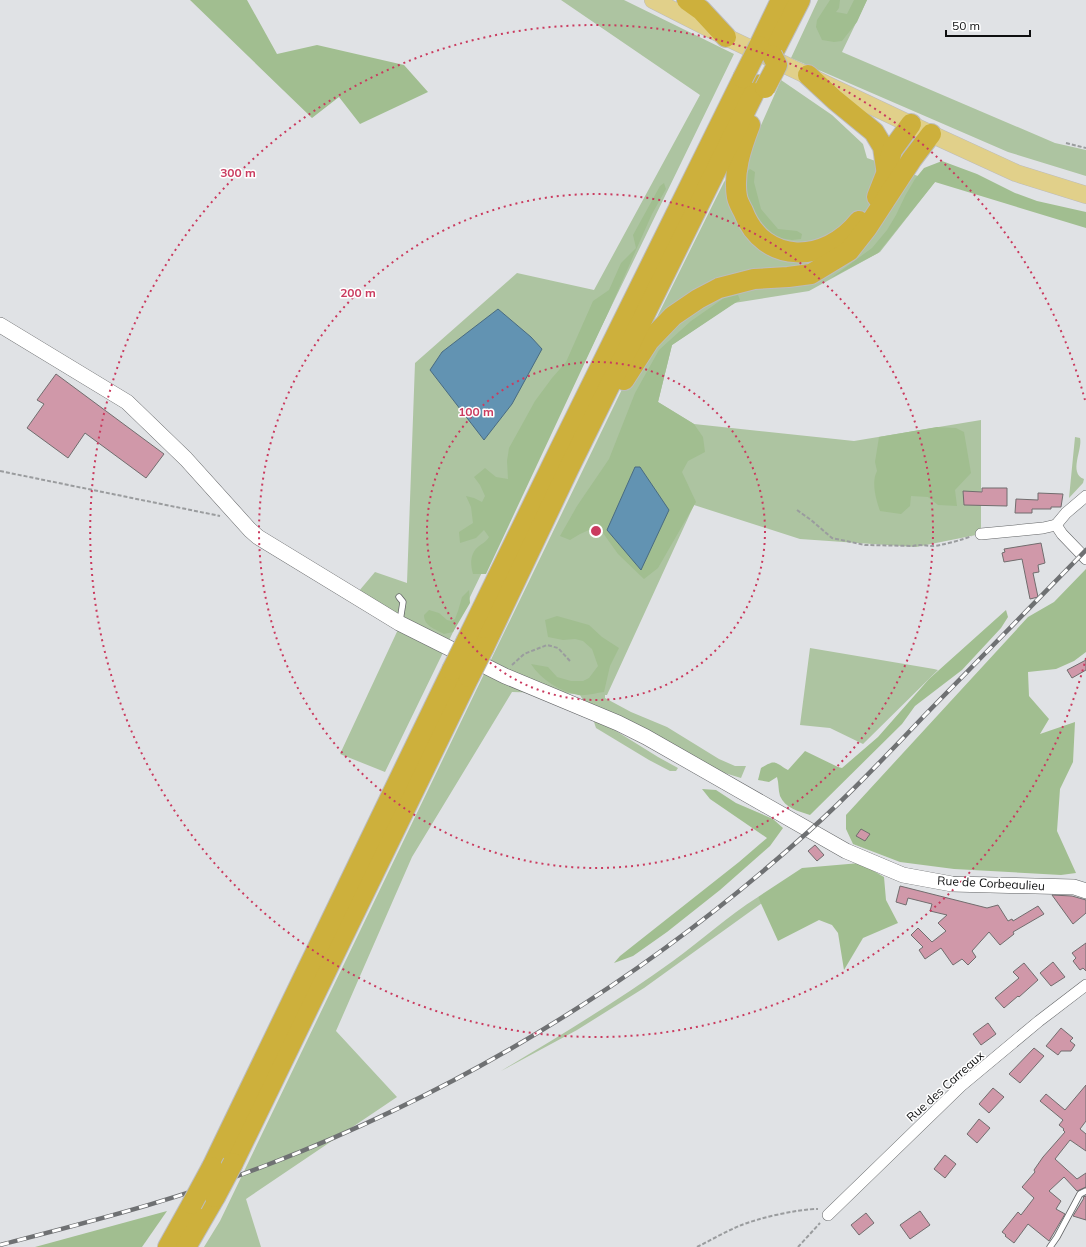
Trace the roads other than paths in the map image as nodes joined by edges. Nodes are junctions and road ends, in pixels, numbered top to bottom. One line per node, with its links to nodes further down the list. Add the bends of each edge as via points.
1 (653, 0): 6 (main road)
2 (687, 0): 6 (highway, via 701,10)
3 (781, 0): 5 (highway)
4 (800, 0): 5 (highway)
5 (772, 16): 8 (highway)
6 (726, 36): 7 (main road)
7 (808, 75): 9 (main road); 11 (highway, via 874,132 883,147)
8 (755, 84): 11 (highway, via 749,126 740,154 736,179 737,198 756,235 771,245 787,251 806,253 837,242 854,227 879,195); 14 (highway); 21 (highway, via 559,451)
9 (911, 124): 10 (main road); 11 (highway, via 892,150)
10 (931, 134): 12 (main road, via 1016,173); 14 (highway, via 849,251 811,274 754,279 719,288 673,316 649,341)
11 (886, 174)
12 (1086, 195)
13 (0, 325): 20 (street, Rue de Corbeaulieu, via 127,402 186,459 258,537)
14 (569, 468): 21 (highway)
15 (1086, 496): 16 (street)
16 (1056, 525): 17 (street); 18 (street)
17 (981, 534)
18 (1086, 559)
19 (399, 597): 20 (lane, via 403,602)
20 (399, 623): 23 (street, Rue de Corbeaulieu, via 506,676 618,723 810,831 903,875 952,884 1074,887)
21 (476, 644): 22 (highway, bridge)
22 (460, 673): 27 (highway, bridge, via 212,1167); 28 (highway, bridge, via 233,1163)
23 (1086, 891)
24 (1086, 985): 26 (street, Rue des Carreaux, via 961,1086)
25 (1086, 1191): 29 (lane, via 1080,1194 1058,1237)
26 (831, 1212)
27 (168, 1247)
28 (186, 1247)
29 (1050, 1247)

